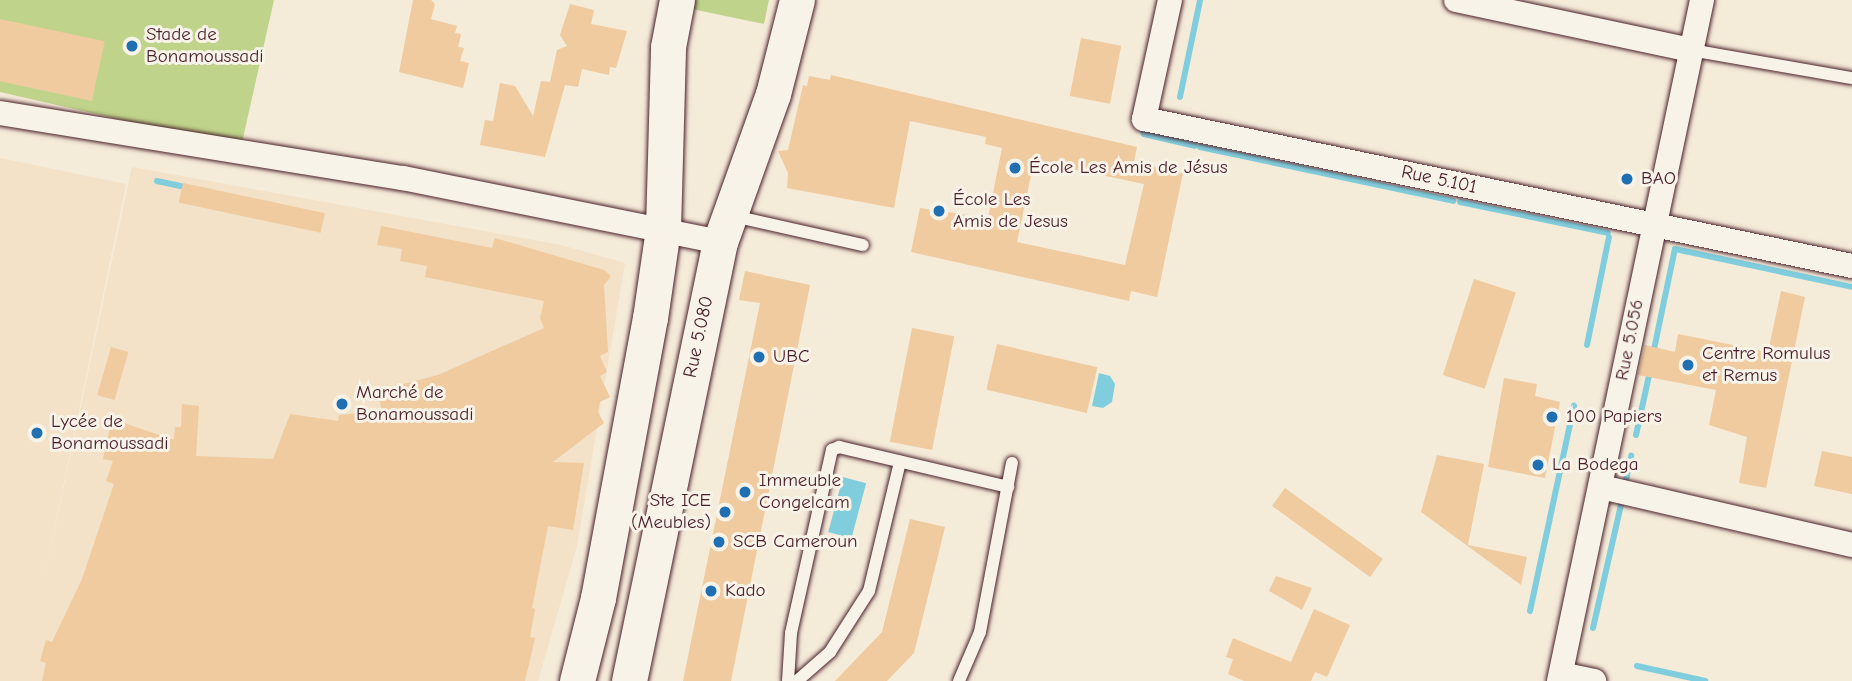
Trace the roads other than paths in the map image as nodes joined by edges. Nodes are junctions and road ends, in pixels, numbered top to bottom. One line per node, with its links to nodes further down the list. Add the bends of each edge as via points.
1 (677, 0): 10 (main road, via 668,47)
2 (797, 0): 11 (main road, Rue 5.080, via 773,94)
3 (1170, 0): 9 (street, Rue 5.101, via 1144,119)
4 (1456, 0): 6 (street)
5 (1702, 0): 6 (street, Rue 5.056)
6 (1691, 50): 7 (lane); 9 (street, Rue 5.056)
7 (1852, 78)
8 (0, 113): 10 (street, via 403,178)
9 (1654, 225): 13 (street, Rue 5.101); 17 (street, Rue 5.056)
10 (663, 229): 11 (street); 20 (main road, via 598,598)
11 (725, 229): 12 (lane); 21 (main road, Rue 5.080)
12 (863, 245)
13 (1852, 266)
14 (900, 462): 16 (lane); 22 (lane, via 832,450 791,633); 23 (lane, via 869,591 830,652)
15 (1012, 463): 16 (lane)
16 (1008, 487): 24 (lane, via 980,632)
17 (1601, 487): 18 (street); 19 (street, Rue 5.056)
18 (1852, 545)
19 (1560, 677): 25 (street)
20 (577, 681)
21 (629, 681)
22 (788, 681)
23 (797, 681)
24 (959, 681)
25 (1594, 681)

